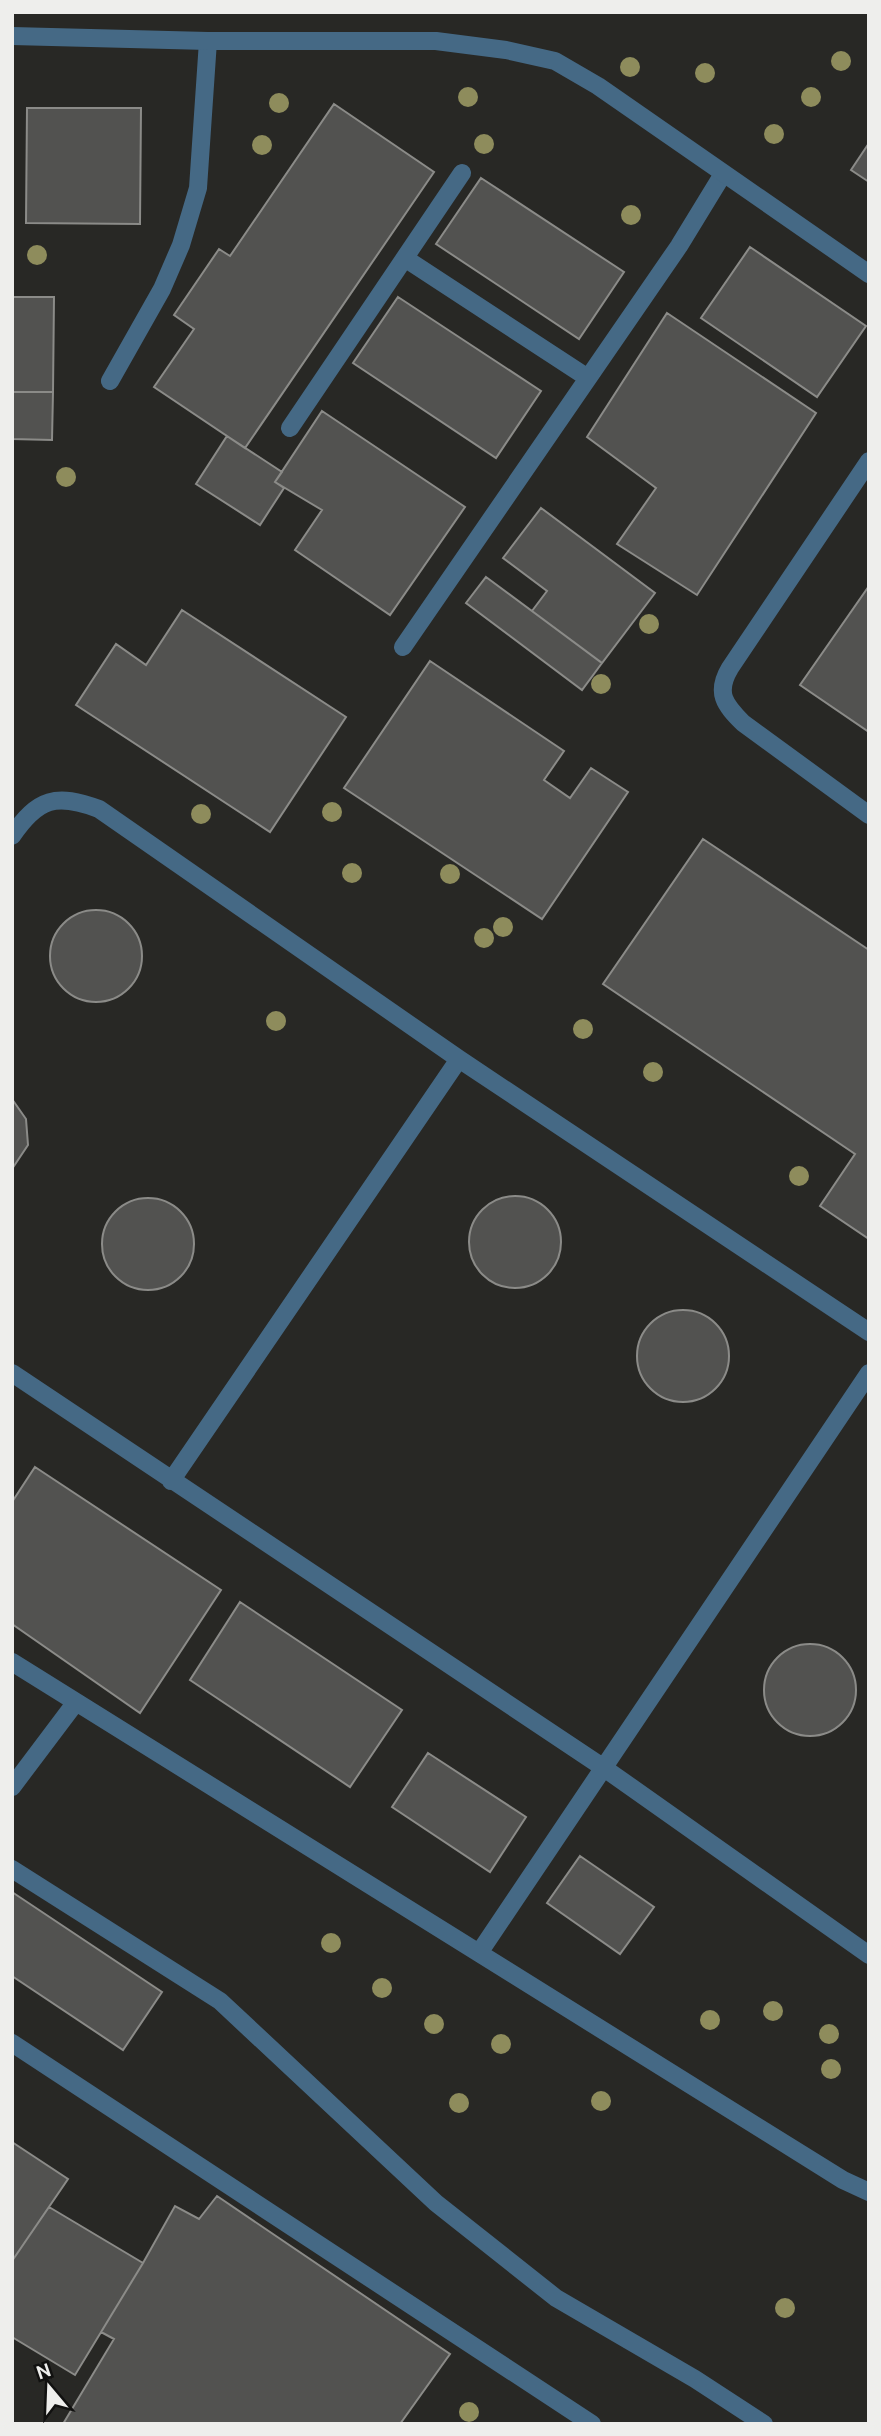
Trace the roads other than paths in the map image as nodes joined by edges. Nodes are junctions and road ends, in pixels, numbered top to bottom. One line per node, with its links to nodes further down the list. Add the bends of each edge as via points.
1 (12, 36): 2 (street)
2 (208, 41): 4 (street, via 436,41 555,61); 8 (street, via 198,188 162,289)
3 (462, 173): 5 (street)
4 (723, 174): 6 (street); 7 (street)
5 (406, 259): 7 (street); 9 (street)
6 (869, 274)
7 (588, 379): 11 (street)
8 (110, 381)
9 (290, 428)
10 (869, 461): 12 (street, via 723,679 722,695 743,723)
11 (403, 648)
12 (869, 815)
13 (12, 836): 14 (street, via 26,816 49,801 75,800 99,809)
14 (459, 1059): 15 (street); 18 (street)
15 (869, 1332)
16 (12, 1373): 18 (street)
17 (869, 1373): 21 (street)
18 (171, 1481): 21 (street)
19 (12, 1662): 20 (street)
20 (76, 1702): 22 (street); 24 (street)
21 (604, 1768): 24 (street); 25 (street)
22 (12, 1787)
23 (12, 1869): 29 (street, via 220,2001 436,2203 556,2298)
24 (479, 1953): 27 (street)
25 (869, 1955)
26 (12, 2043): 28 (street)
27 (869, 2192)
28 (592, 2424)
29 (764, 2424)

